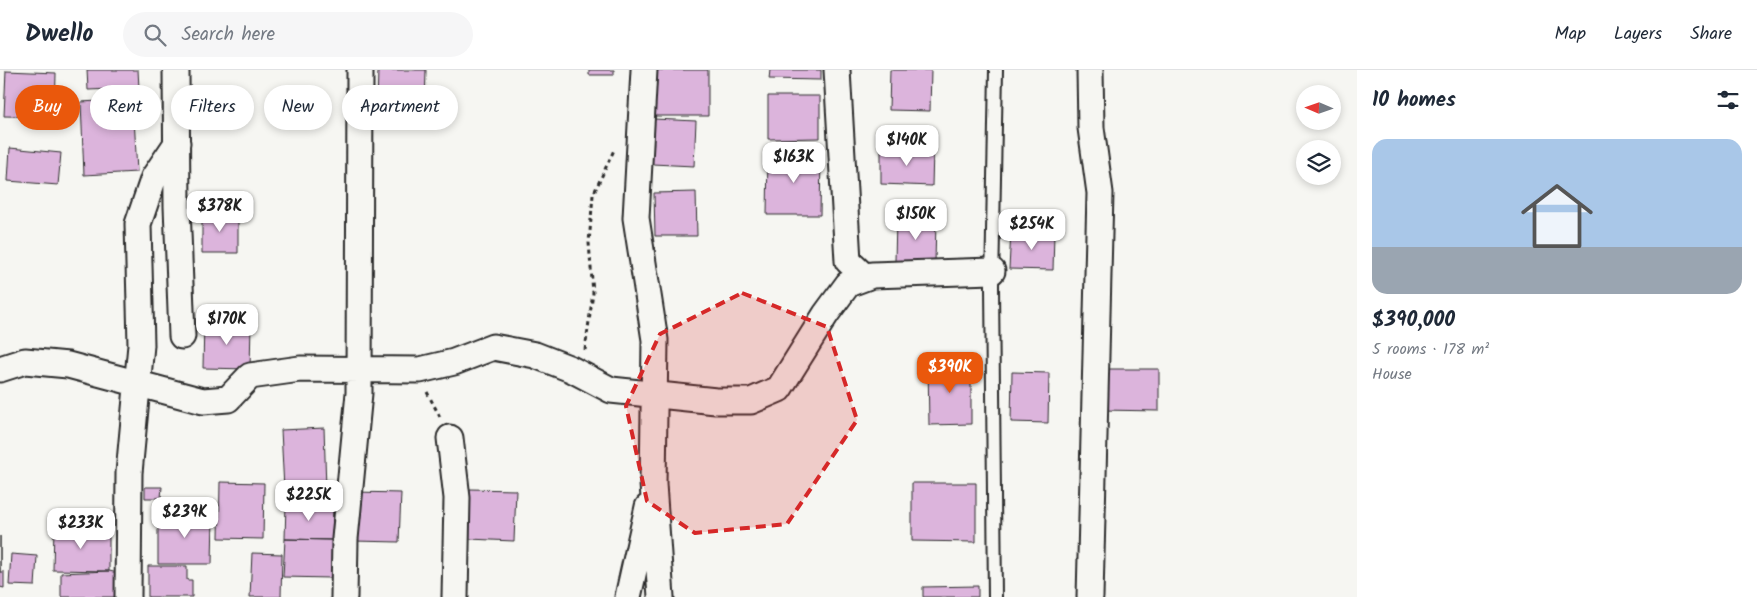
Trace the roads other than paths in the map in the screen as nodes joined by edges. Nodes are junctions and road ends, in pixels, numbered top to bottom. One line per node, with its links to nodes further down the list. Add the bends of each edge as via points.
1 (176, 70): 7 (street)
2 (360, 70): 12 (street)
3 (644, 70): 14 (street, via 636,218 655,340)
4 (837, 70): 9 (street, via 848,261)
5 (996, 70): 8 (lane)
6 (1090, 70): 23 (street, via 1091,128 1100,193)
7 (177, 143): 10 (street); 13 (street, via 154,177 138,224 141,345)
8 (992, 271): 9 (street); 22 (lane)
9 (865, 277): 14 (street, via 848,284 779,389 751,401)
10 (182, 336)
11 (0, 369): 13 (street, via 25,360 60,364)
12 (359, 370): 13 (street, via 300,369 250,376 228,399 204,401); 14 (street, via 422,370 493,347 535,355 572,369 612,390); 18 (street, via 345,539)
13 (137, 385): 17 (street, via 129,473)
14 (654, 395): 16 (street)
15 (450, 438): 19 (street, via 457,498)
16 (654, 484): 20 (street); 21 (street)
17 (128, 597)
18 (344, 597)
19 (455, 597)
20 (628, 597)
21 (661, 597)
22 (995, 597)
23 (1090, 597)

